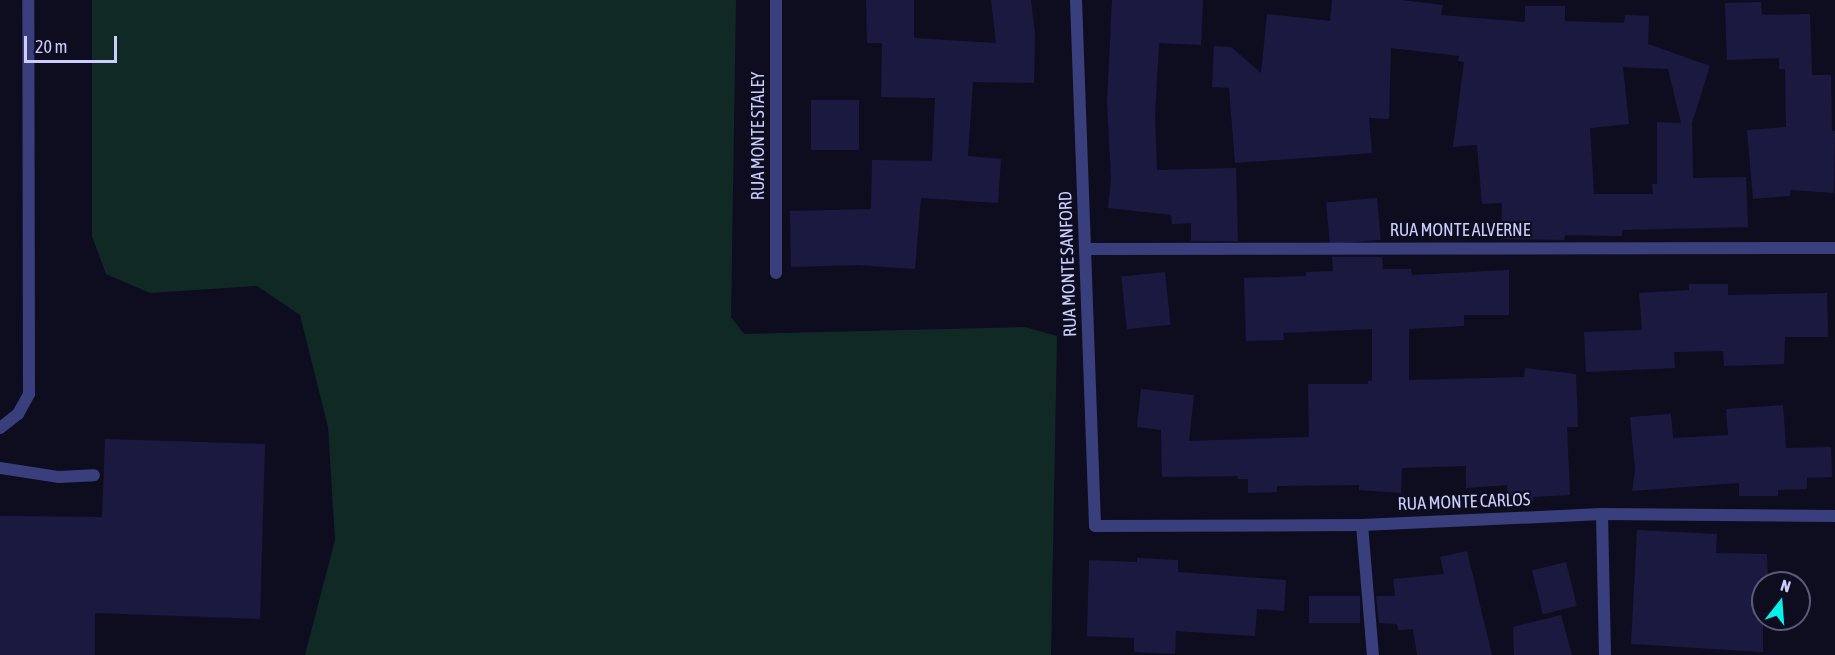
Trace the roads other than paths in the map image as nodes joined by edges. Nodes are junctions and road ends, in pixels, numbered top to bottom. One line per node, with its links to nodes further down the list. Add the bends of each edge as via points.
1 (28, 0): 7 (street, via 29,394 18,414)
2 (776, 0): 6 (street, RUA MONTE STALEY)
3 (1076, 0): 5 (street, RUA MONTE SANFORD)
4 (1835, 248): 5 (street, RUA MONTE ALVERNE)
5 (1085, 249): 13 (street, RUA MONTE SANFORD)
6 (776, 273)
7 (0, 428)
8 (0, 468): 9 (street, via 59,477)
9 (94, 475)
10 (1602, 514): 11 (street, RUA MONTE CARLOS); 12 (street, RUA MONTE CARLOS); 15 (street)
11 (1835, 516)
12 (1362, 525): 13 (street, RUA MONTE CARLOS); 14 (street)
13 (1095, 526)
14 (1373, 655)
15 (1605, 655)

